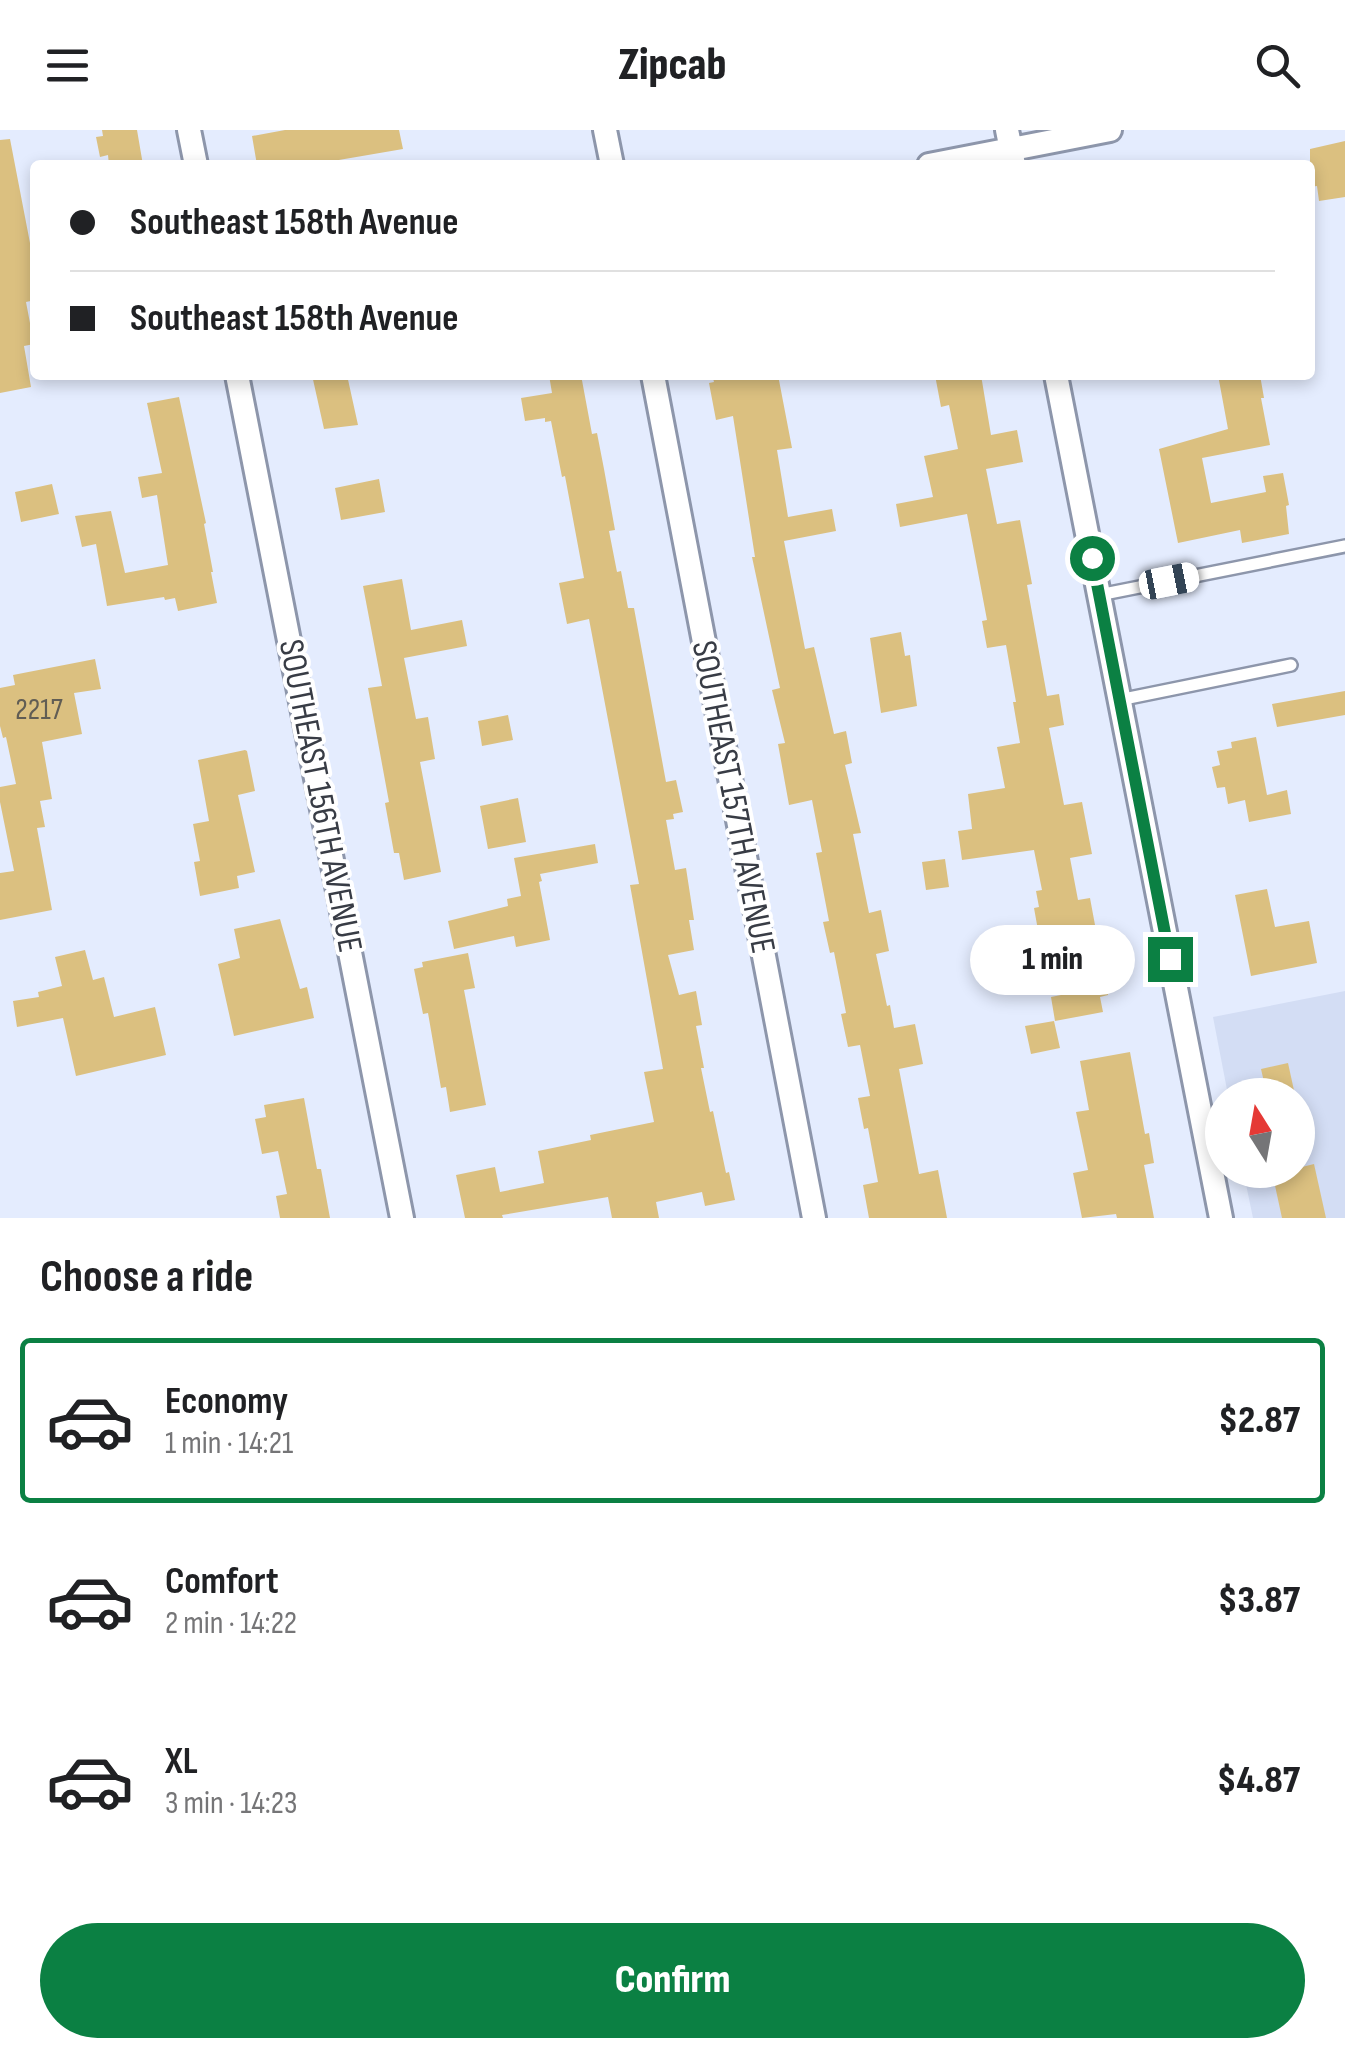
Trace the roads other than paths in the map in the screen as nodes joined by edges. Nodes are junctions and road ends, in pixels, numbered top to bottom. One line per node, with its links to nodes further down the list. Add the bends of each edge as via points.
1 (189, 130): 5 (street)
2 (605, 130): 6 (street)
3 (1110, 130): 4 (street)
4 (1011, 148): 7 (street)
5 (195, 160)
6 (611, 160)
7 (953, 160)
8 (238, 380): 15 (street, SOUTHEAST 156TH AVENUE)
9 (654, 380): 16 (street, SOUTHEAST 157TH AVENUE)
10 (1057, 380): 12 (street)
11 (1345, 546): 12 (lane)
12 (1099, 595): 14 (street)
13 (1292, 665): 14 (lane)
14 (1120, 700): 17 (street)
15 (402, 1218)
16 (814, 1218)
17 (1221, 1218)

